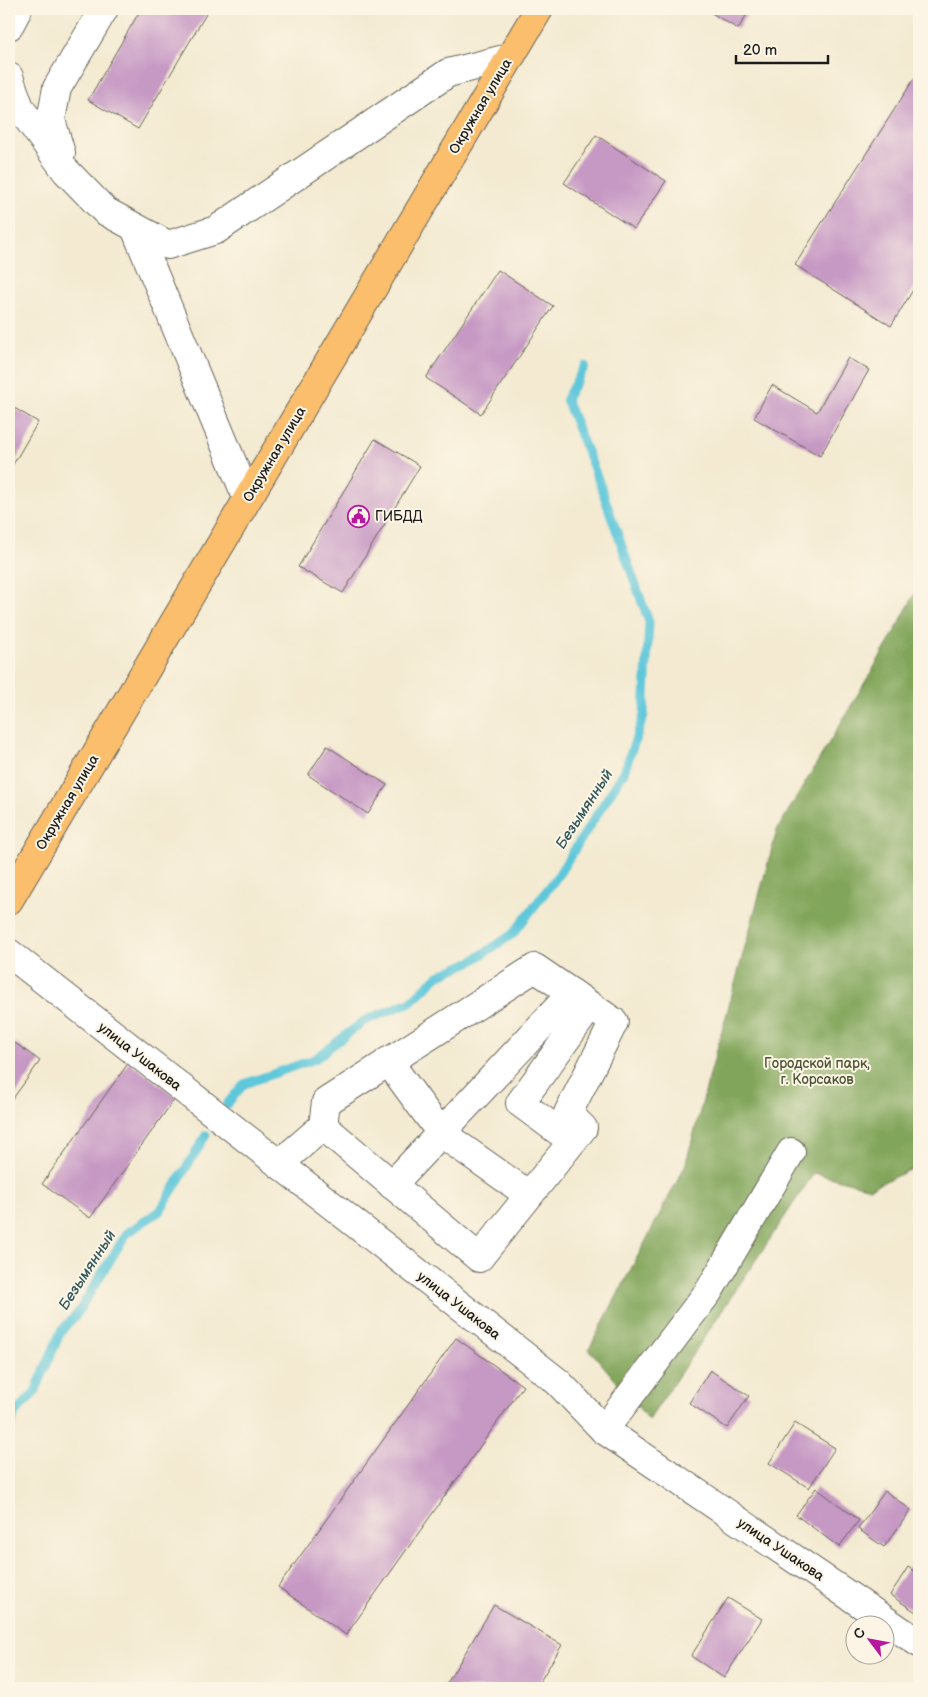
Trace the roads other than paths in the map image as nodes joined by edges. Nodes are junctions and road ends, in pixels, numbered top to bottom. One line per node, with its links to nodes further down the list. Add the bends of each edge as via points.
1 (18, 9): 4 (street)
2 (104, 9): 7 (street, via 57,88 51,120)
3 (539, 9): 5 (main road, Окружная улица)
4 (9, 26)
5 (508, 58): 8 (street, via 448,72 216,230 168,245); 9 (main road, Окружная улица)
6 (9, 77): 7 (street, via 20,108)
7 (66, 171): 8 (street, via 105,211)
8 (135, 228): 9 (street)
9 (248, 498): 10 (main road, Окружная улица)
10 (9, 900)
11 (9, 953): 18 (street, улица Ушакова)
12 (581, 999): 13 (street, via 534,968); 15 (street); 16 (street, via 614,1022 568,1113 583,1128); 16 (street, via 520,1103)
13 (388, 1061): 14 (street, via 326,1102); 15 (street)
14 (323, 1126): 18 (street); 19 (street)
15 (441, 1133): 19 (street); 20 (street)
16 (572, 1141): 20 (street)
17 (791, 1152): 21 (street, via 709,1291)
18 (279, 1164): 21 (street, улица Ушакова, via 558,1382)
19 (392, 1185): 20 (street, via 479,1258)
20 (529, 1195)
21 (604, 1430): 22 (street, улица Ушакова)
22 (919, 1643)

